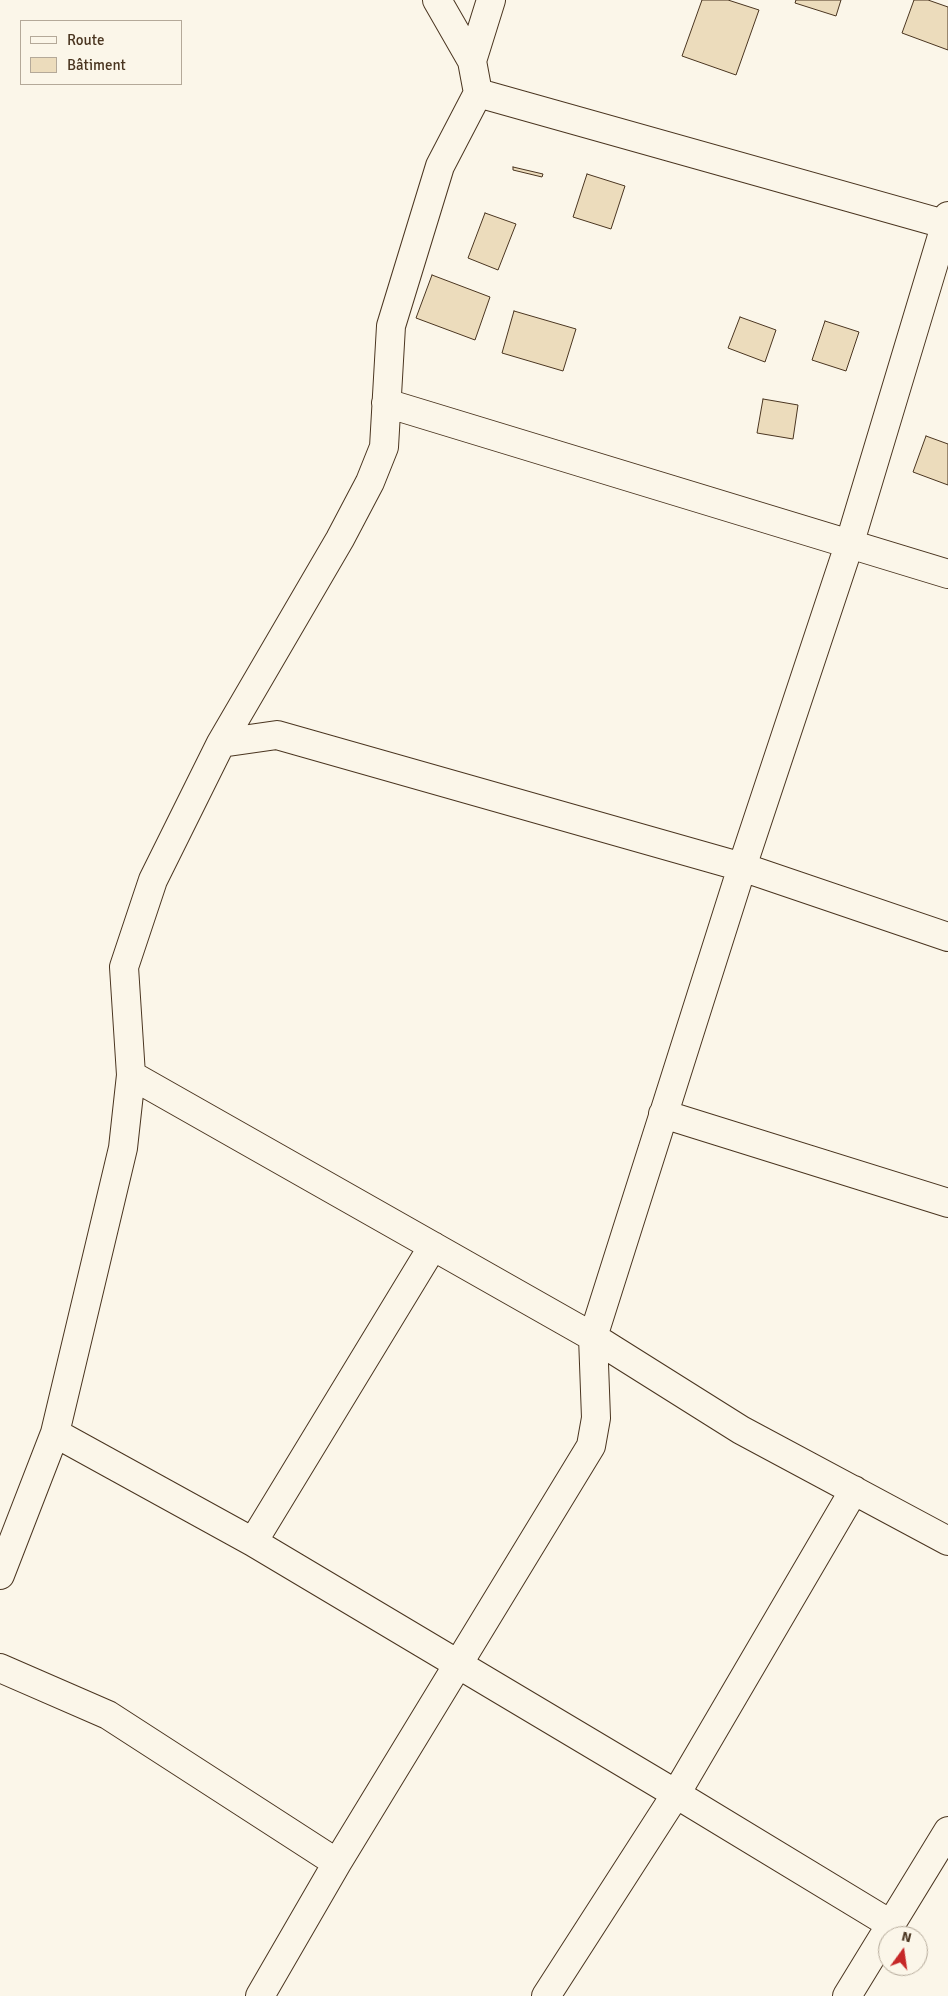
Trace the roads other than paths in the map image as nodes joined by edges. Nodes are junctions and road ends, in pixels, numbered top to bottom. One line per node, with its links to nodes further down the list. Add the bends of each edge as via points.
1 (437, 0): 3 (street)
2 (491, 0): 3 (street)
3 (472, 60): 4 (street)
4 (478, 93): 5 (street); 6 (street, via 440,166 390,326)
5 (947, 222): 7 (street)
6 (386, 403): 7 (street); 9 (street, via 384,447 370,482)
7 (850, 542): 8 (street); 10 (street)
8 (948, 574)
9 (221, 743): 10 (street, via 277,735); 12 (street, via 153,880 124,967)
10 (742, 868): 11 (street); 13 (street)
11 (948, 937)
12 (131, 1075): 15 (street); 17 (street, via 123,1148)
13 (664, 1114): 14 (street); 16 (street)
14 (948, 1202)
15 (433, 1246): 16 (street); 20 (street)
16 (593, 1337): 18 (street, via 741,1430); 22 (street, via 596,1418 591,1446)
17 (55, 1433): 20 (street); 21 (street)
18 (854, 1490): 19 (street); 24 (street)
19 (948, 1541)
20 (253, 1542): 22 (street)
21 (0, 1575)
22 (458, 1665): 24 (street); 26 (street)
23 (0, 1668): 26 (street, via 108,1716)
24 (676, 1794): 27 (street); 29 (street)
25 (948, 1831): 27 (street)
26 (337, 1863): 28 (street)
27 (892, 1925): 30 (street)
28 (260, 1996)
29 (546, 1996)
30 (847, 1996)

